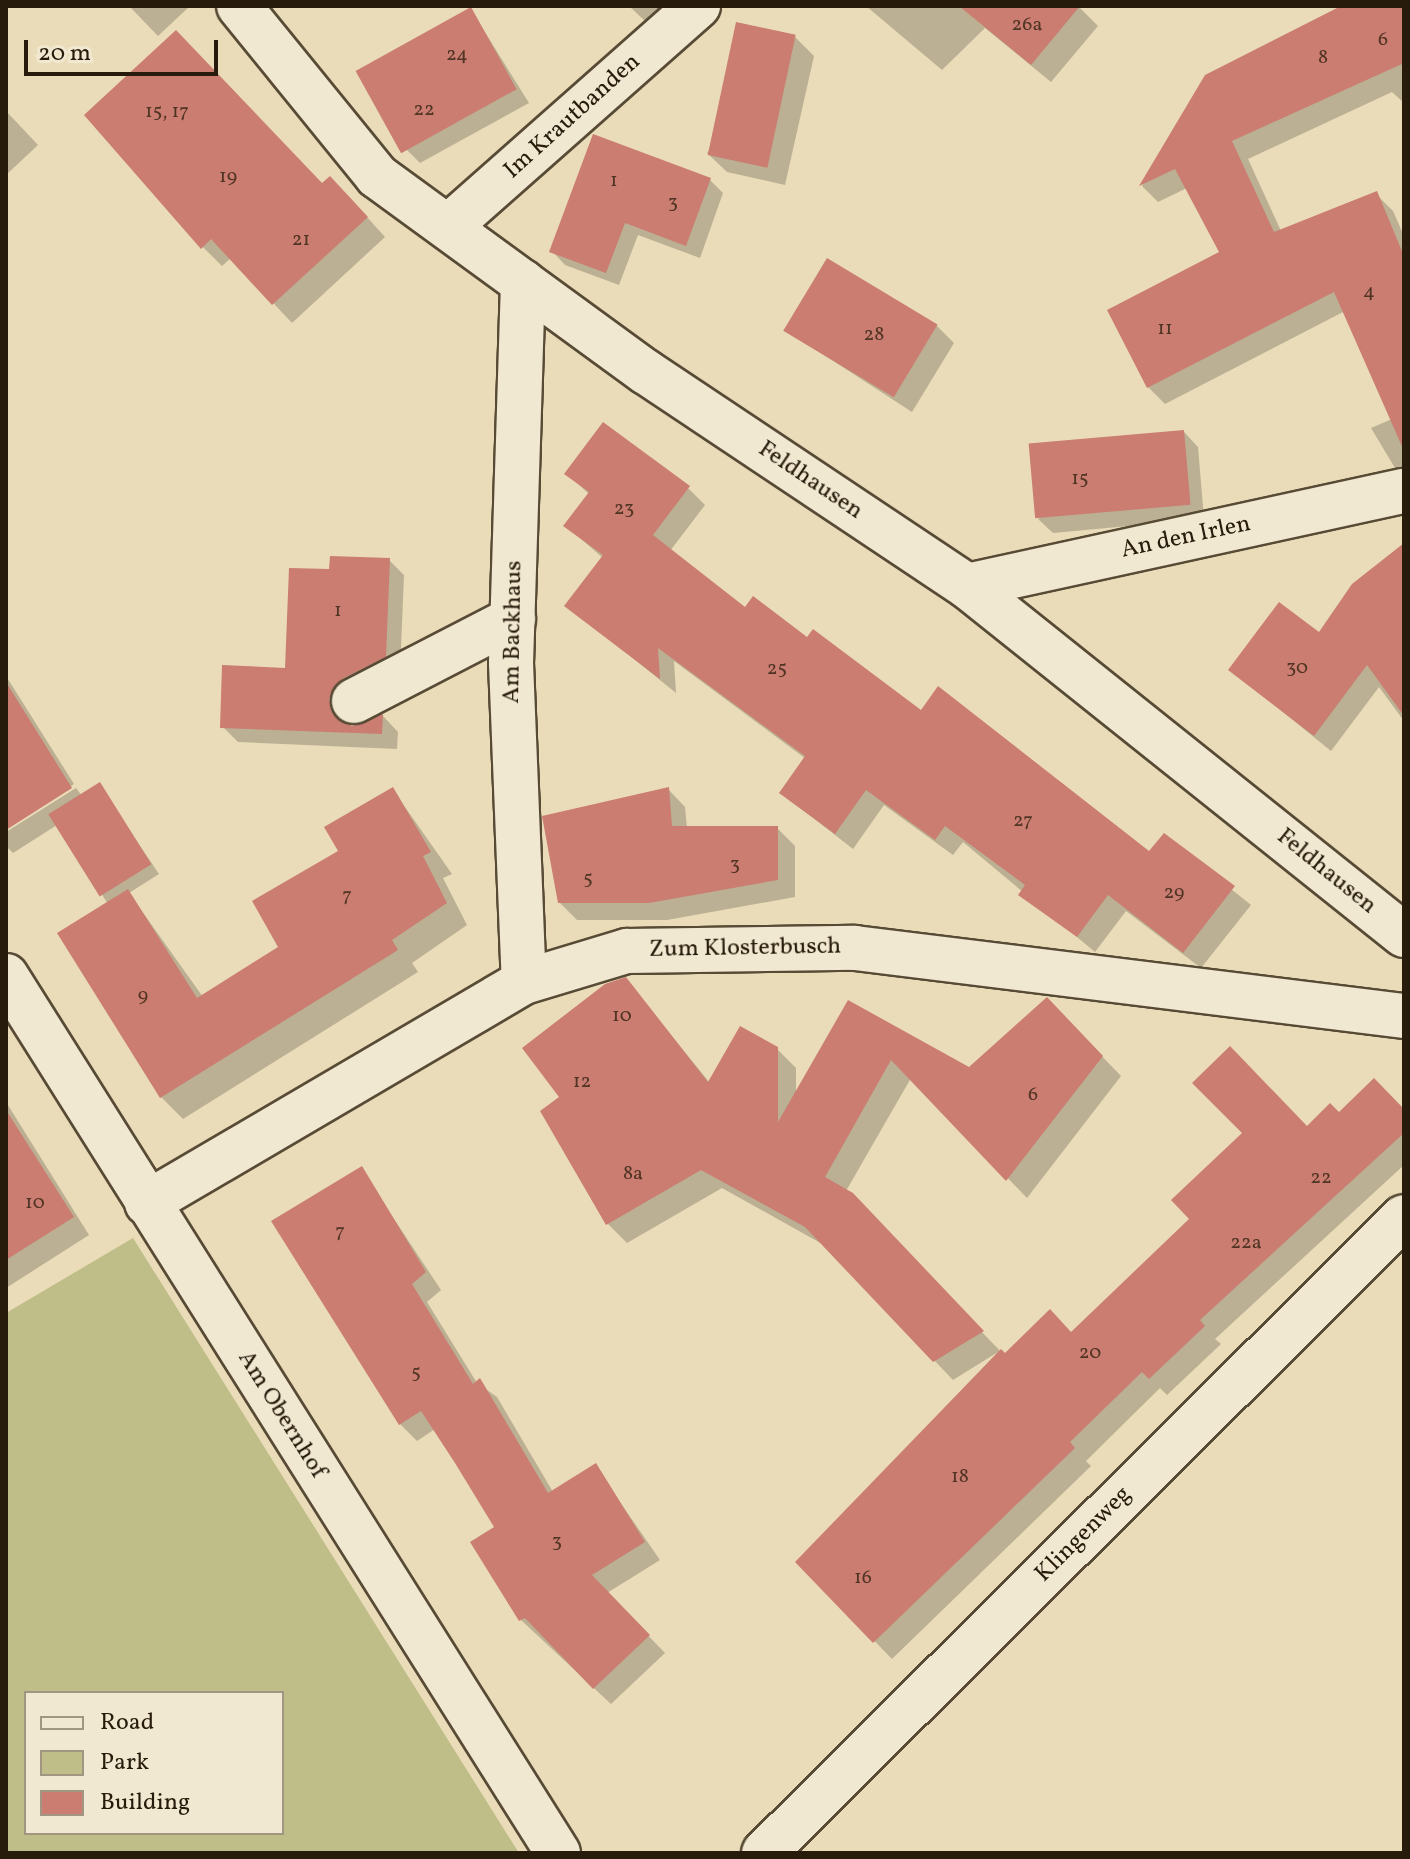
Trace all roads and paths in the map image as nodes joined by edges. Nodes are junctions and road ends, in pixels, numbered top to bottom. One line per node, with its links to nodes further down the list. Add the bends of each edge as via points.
1 (239, 6): 3 (street, Feldhausen, via 377,176)
2 (698, 6): 3 (street, Im Krautbanden)
3 (448, 227): 4 (street, Feldhausen)
4 (523, 282): 6 (street, Feldhausen); 7 (street, Am Backhaus)
5 (1404, 491): 6 (street, An den Irlen)
6 (967, 586): 9 (street, Feldhausen)
7 (513, 619): 8 (street); 11 (street, Am Backhaus)
8 (354, 701)
9 (1404, 935)
10 (6, 976): 13 (street, Am Obernhof)
11 (524, 982): 12 (street, Zum Klosterbusch, via 627,951 855,948); 13 (street, Zum Klosterbusch)
12 (1404, 1016)
13 (147, 1203): 15 (street, Am Obernhof)
14 (1404, 1217): 16 (street, Klingenweg)
15 (558, 1853)
16 (764, 1853)

